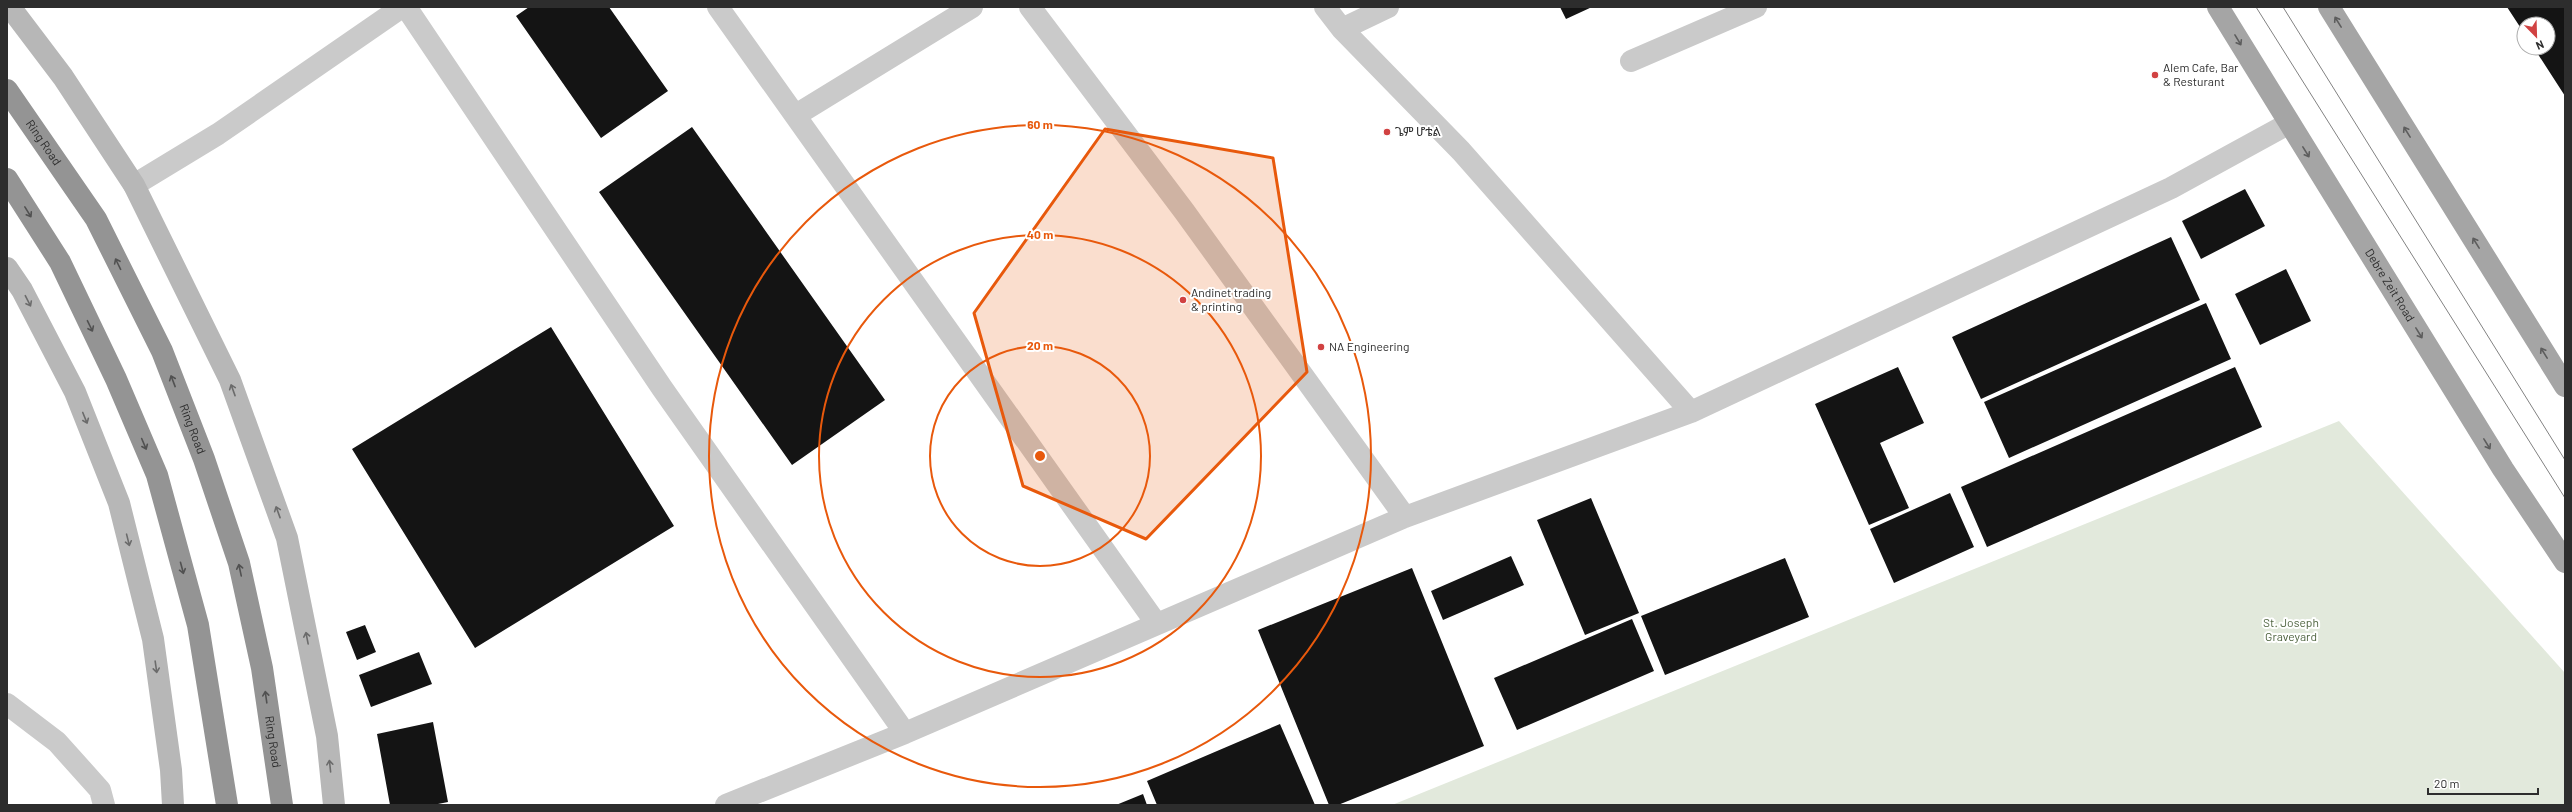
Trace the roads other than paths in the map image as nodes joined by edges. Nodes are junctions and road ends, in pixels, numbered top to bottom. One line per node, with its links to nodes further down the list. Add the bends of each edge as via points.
1 (10, 7): 18 (street, via 63,78)
2 (402, 7): 18 (street, via 218,134)
3 (406, 7): 26 (street, via 662,388)
4 (718, 7): 15 (street)
5 (972, 7): 15 (street)
6 (1030, 7): 22 (street, via 1184,211)
7 (1325, 7): 12 (street)
8 (1388, 7): 12 (street)
9 (1756, 7): 13 (street)
10 (2218, 7): 16 (main road, Debre Zeit Road, one-way to 16)
11 (2329, 7): 20 (main road, one-way to 11)
12 (1342, 29): 21 (street, via 1461,151)
13 (1631, 61)
14 (7, 90): 30 (highway, Ring Road, one-way to 14, via 262,668 239,563 204,459 162,351 96,219)
15 (796, 115): 24 (street)
16 (2288, 124): 21 (street, via 2170,188); 23 (main road, Debre Zeit Road, one-way to 23, via 2503,469)
17 (7, 179): 29 (highway, one-way to 29, via 60,262 116,379 157,475 198,625)
18 (134, 185): 31 (street, one-way to 18, via 327,736 287,538 230,380)
19 (7, 268): 28 (street, one-way to 28, via 22,290 75,392 119,503 152,639 171,770)
20 (2565, 386)
21 (1691, 412): 22 (street)
22 (1405, 517): 24 (street)
23 (2565, 562)
24 (1156, 623): 26 (street)
25 (7, 704): 27 (street, via 57,742 100,790)
26 (905, 733): 32 (street)
27 (104, 805)
28 (173, 805)
29 (227, 805)
30 (282, 805)
31 (334, 805)
32 (726, 805)

